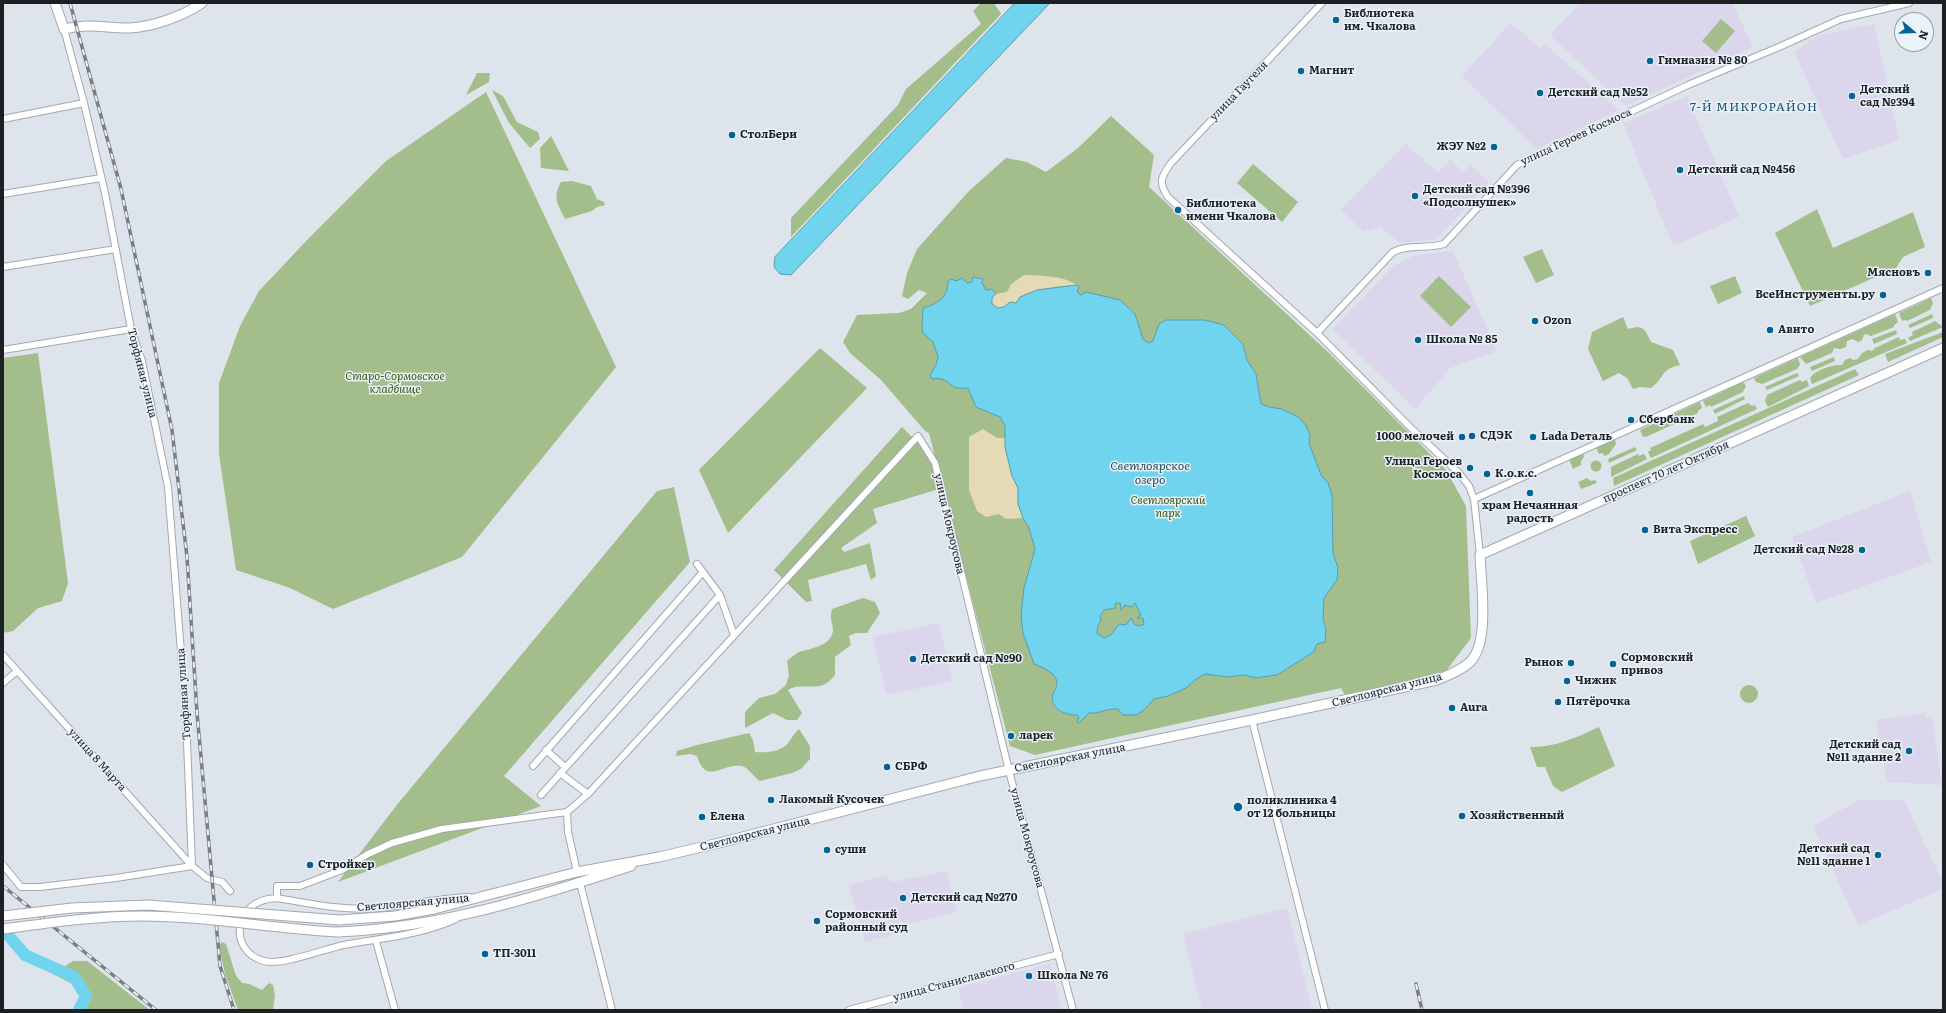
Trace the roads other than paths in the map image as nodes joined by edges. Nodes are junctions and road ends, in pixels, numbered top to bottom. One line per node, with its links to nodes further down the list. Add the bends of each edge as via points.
1 (55, 3): 5 (main road)
2 (202, 3): 5 (main road, via 182,14 151,24 130,28 91,25)
3 (1322, 3): 14 (street, улица Гаугеля, via 1171,163 1161,182 1168,197)
4 (1909, 3): 14 (street, улица Героев Космоса, via 1841,19 1688,85 1517,165 1444,244 1401,248 1393,252)
5 (64, 30): 6 (street, Торфяная улица)
6 (84, 104): 7 (street); 8 (street, Торфяная улица)
7 (3, 119)
8 (101, 178): 9 (street); 10 (street, Торфяная улица)
9 (3, 194)
10 (116, 249): 11 (street); 13 (street, Торфяная улица)
11 (3, 267)
12 (1943, 288): 17 (street)
13 (131, 329): 16 (street); 37 (street, Торфяная улица, via 142,362 168,487 186,716)
14 (1317, 333): 17 (street, via 1459,473 1469,486)
15 (1943, 348): 18 (main road, проспект 70 лет Октября)
16 (3, 350)
17 (1474, 499): 18 (street)
18 (1480, 555): 26 (main road, Светлоярская улица, via 1482,637 1476,654 1461,669 1437,680)
19 (697, 564): 20 (street)
20 (703, 572): 21 (street); 27 (street)
21 (720, 595): 22 (street); 29 (street)
22 (734, 635): 30 (street, улица Мокроусова, via 918,436 935,463); 32 (street)
23 (3, 655): 24 (street, улица 8 Марта)
24 (17, 671): 25 (street); 37 (street, улица 8 Марта)
25 (3, 683)
26 (1252, 720): 30 (main road, Светлоярская улица); 52 (street)
27 (546, 750): 28 (street); 29 (street)
28 (533, 766)
29 (565, 767): 31 (street)
30 (1009, 771): 35 (main road, Светлоярская улица); 47 (street, улица Мокроусова)
31 (560, 773): 32 (street); 33 (street)
32 (588, 794): 34 (street)
33 (541, 795)
34 (567, 812): 38 (street, via 568,832); 42 (street, via 442,829 392,843 342,870 300,886 277,886)
35 (659, 857): 38 (main road); 39 (main road)
36 (3, 865): 37 (street, via 21,887 116,878)
37 (192, 866): 40 (street, улица 8 Марта, via 207,878 222,882)
38 (577, 872): 39 (main road); 41 (main road)
39 (580, 883): 43 (main road); 49 (street)
40 (230, 891)
41 (478, 897): 42 (street, Светлоярская улица, via 457,897 380,908 332,907); 44 (main road, bridge, via 395,916 339,920 148,905 72,908)
42 (276, 898): 46 (street, via 268,898 253,904 247,910 240,927 242,942 258,959 277,962)
43 (469, 914): 45 (main road, bridge, via 398,928 338,932 141,916 64,921); 46 (street, via 446,924)
44 (3, 916)
45 (3, 929)
46 (376, 941): 48 (street)
47 (1059, 954): 50 (street, улица Станиславского); 51 (street, улица Мокроусова)
48 (394, 1010)
49 (612, 1010)
50 (849, 1010)
51 (1073, 1010)
52 (1325, 1010)

